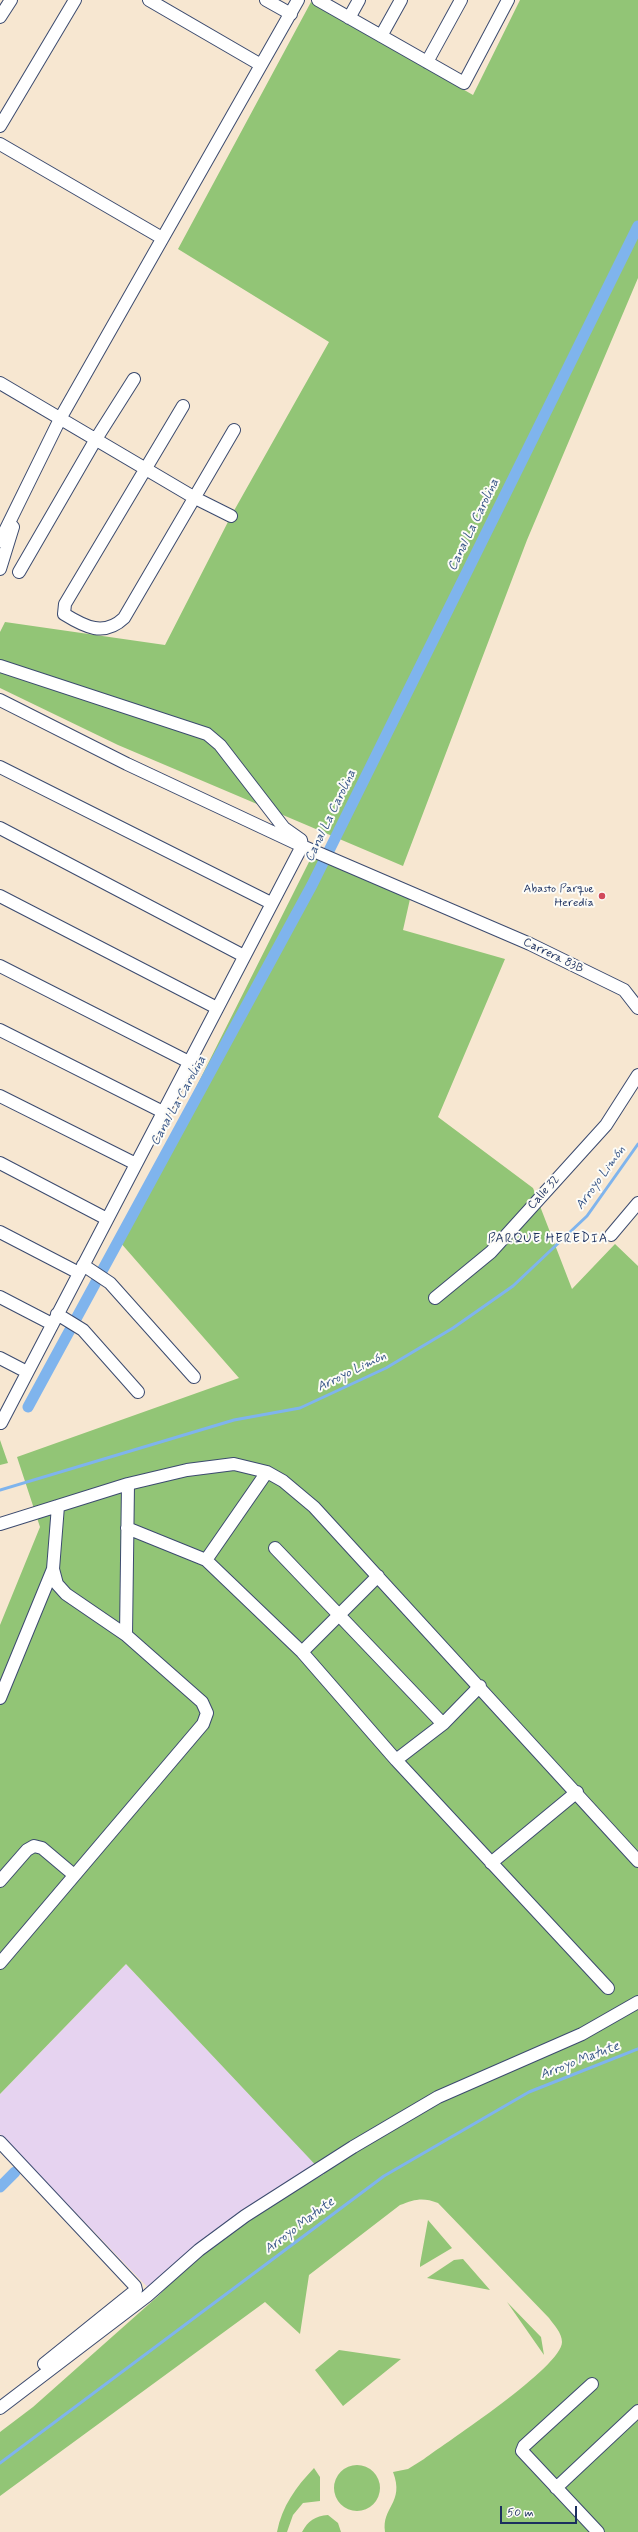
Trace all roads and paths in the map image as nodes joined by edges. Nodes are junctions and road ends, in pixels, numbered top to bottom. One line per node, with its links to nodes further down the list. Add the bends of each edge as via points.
1 (11, 0): 12 (street)
2 (75, 0): 17 (street)
3 (149, 0): 16 (street)
4 (266, 0): 11 (street)
5 (298, 0): 11 (street)
6 (318, 0): 13 (street)
7 (359, 0): 13 (street)
8 (401, 0): 14 (street)
9 (461, 0): 15 (street)
10 (508, 0): 15 (street, via 464,83)
11 (291, 14): 16 (street)
12 (0, 17)
13 (349, 18): 14 (street)
14 (381, 36): 15 (street)
15 (427, 62)
16 (261, 65): 19 (street)
17 (0, 126)
18 (0, 144): 19 (street)
19 (162, 238): 23 (street)
20 (134, 379): 25 (street)
21 (0, 383): 23 (street)
22 (183, 406): 26 (street)
23 (61, 417): 25 (street); 27 (street)
24 (234, 430): 28 (street)
25 (96, 439): 26 (street); 32 (street)
26 (146, 469): 28 (street); 28 (street, via 65,604 64,614 74,620 104,629 114,627 124,618)
27 (24, 496): 30 (street); 31 (street)
28 (195, 498): 29 (street)
29 (231, 516)
30 (0, 541)
31 (0, 569)
32 (18, 572)
33 (0, 666): 37 (street, via 208,734 284,828 301,840)
34 (0, 700): 37 (street, Carrera 83B, via 127,764)
35 (0, 767): 39 (street)
36 (0, 828): 40 (street)
37 (307, 849): 39 (street); 43 (street, Carrera 83B, via 481,922)
38 (0, 896): 44 (street)
39 (271, 904): 40 (street)
40 (244, 956): 44 (street)
41 (0, 966): 47 (street)
42 (638, 989): 43 (street)
43 (624, 990): 45 (street)
44 (217, 1008): 47 (street)
45 (638, 1008)
46 (0, 1030): 50 (street)
47 (189, 1062): 50 (street)
48 (638, 1075): 59 (street, Calle 32, via 606,1125 491,1252)
49 (0, 1096): 52 (street)
50 (163, 1112): 52 (street)
51 (0, 1163): 54 (street)
52 (136, 1164): 54 (street)
53 (638, 1203): 56 (street)
54 (107, 1219): 57 (street)
55 (0, 1232): 57 (street)
56 (611, 1235)
57 (81, 1269): 60 (street); 63 (street, via 95,1273 110,1283)
58 (0, 1297): 60 (street)
59 (435, 1298)
60 (55, 1319): 62 (street); 64 (street, via 70,1322 83,1330)
61 (0, 1358): 62 (street)
62 (28, 1372): 65 (street)
63 (194, 1376)
64 (138, 1392)
65 (1, 1422)
66 (267, 1472): 67 (street, via 234,1464 187,1470); 72 (street); 74 (street, via 283,1481 314,1507)
67 (128, 1484): 68 (street); 70 (street)
68 (58, 1506): 69 (street); 73 (street)
69 (0, 1524)
70 (127, 1528): 72 (street); 76 (street)
71 (275, 1548): 75 (street)
72 (206, 1560): 77 (street)
73 (53, 1569): 76 (street, via 57,1584 66,1594); 79 (street)
74 (378, 1576): 75 (street); 78 (street)
75 (340, 1615): 77 (street); 80 (street)
76 (126, 1634): 85 (street, via 202,1702 207,1713 203,1724)
77 (302, 1652): 81 (street)
78 (480, 1686): 80 (street); 82 (street)
79 (0, 1698)
80 (443, 1724): 81 (street)
81 (396, 1760): 84 (street)
82 (577, 1792): 83 (street); 84 (street)
83 (638, 1861)
84 (491, 1863): 88 (street)
85 (74, 1875): 86 (street, via 42,1848 34,1846 27,1850); 87 (street)
86 (0, 1881)
87 (0, 1963)
88 (608, 1988)
89 (638, 2002): 92 (street, via 582,2034 438,2098 353,2147 245,2216 200,2250 147,2296)
90 (0, 2142): 92 (street, via 136,2290 29,2377)
91 (592, 2384): 95 (street, via 524,2446 522,2451)
92 (24, 2389): 93 (street)
93 (0, 2408)
94 (638, 2411): 95 (street)
95 (556, 2488): 96 (street)
96 (598, 2532)

